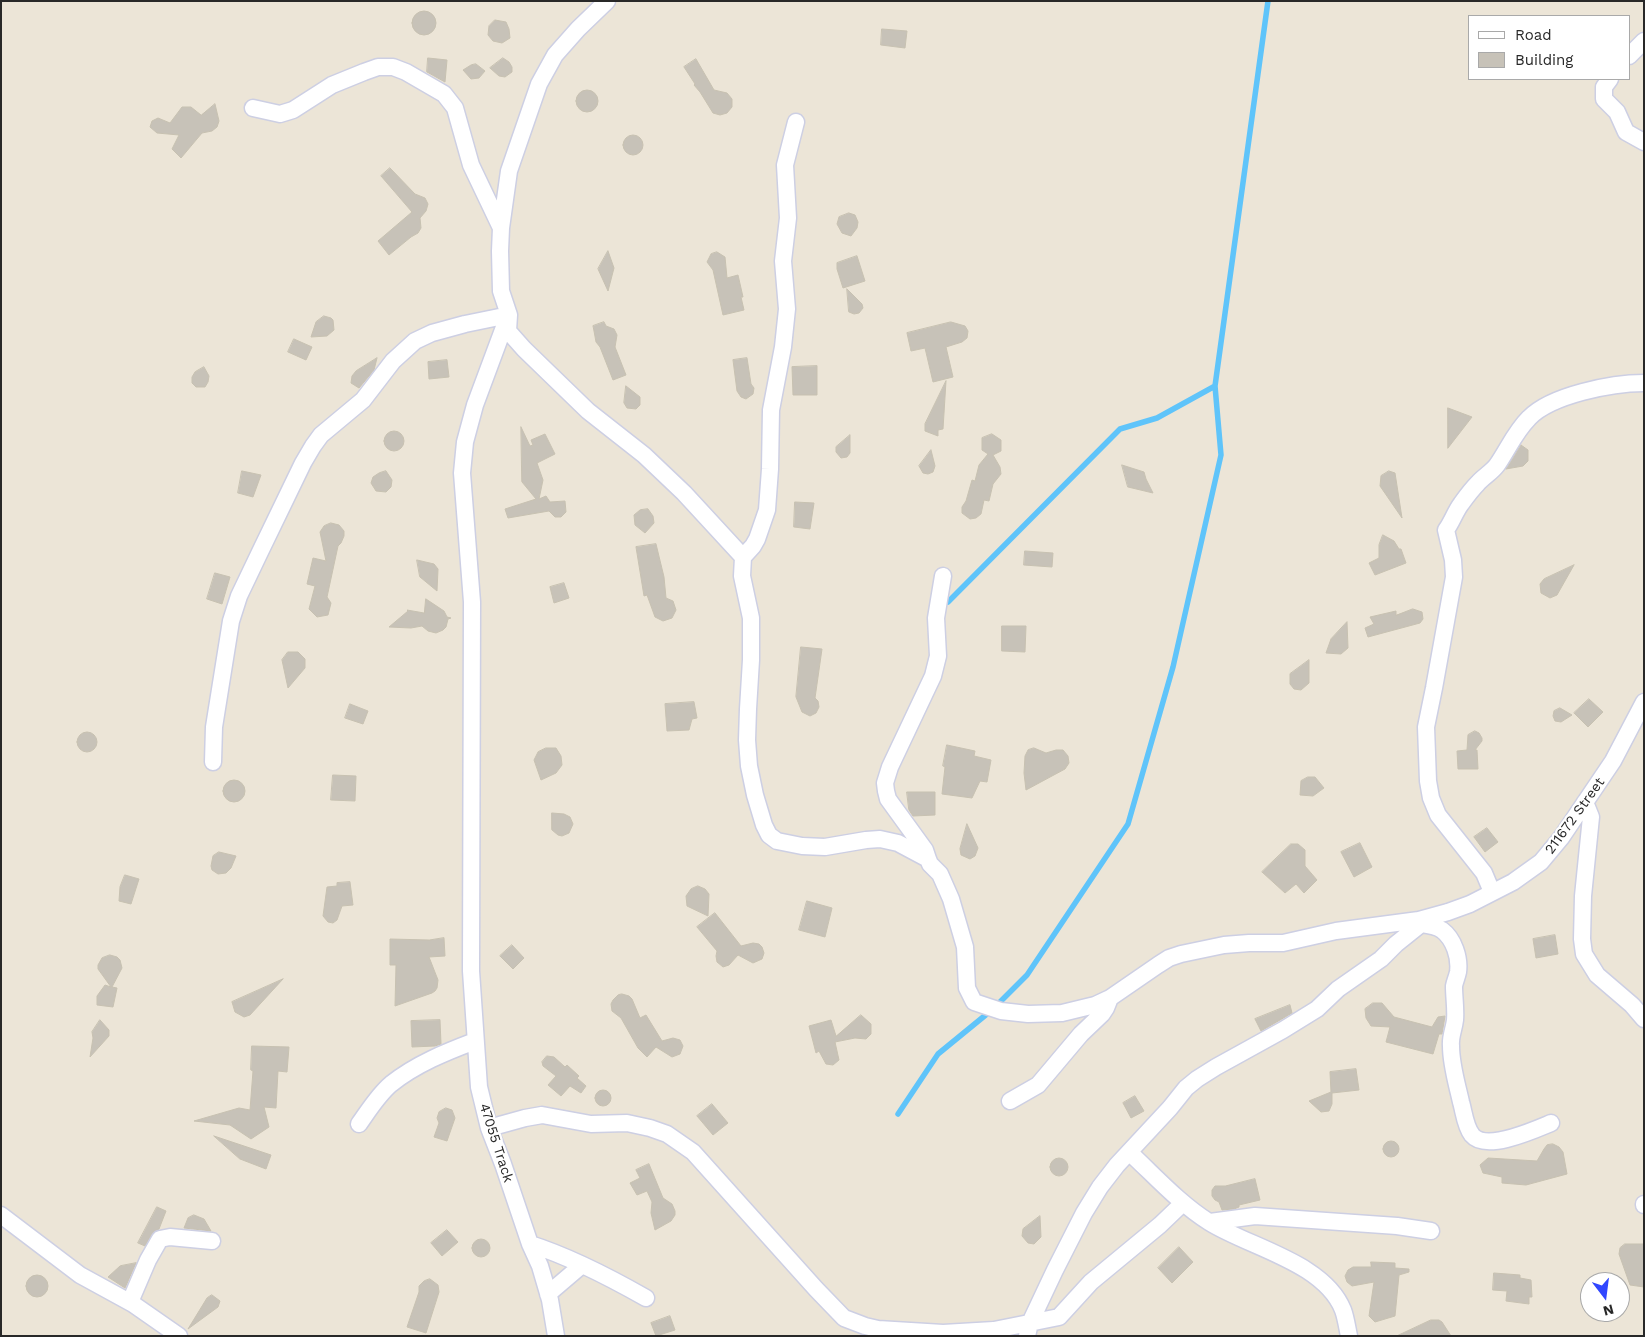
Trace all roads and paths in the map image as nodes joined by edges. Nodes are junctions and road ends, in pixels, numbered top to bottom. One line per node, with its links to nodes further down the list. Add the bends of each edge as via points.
1 (602, 3): 8 (street, via 555,55 539,84 509,171)
2 (1644, 41): 3 (street)
3 (1630, 55)
4 (1609, 80): 7 (street, via 1604,87 1604,99 1617,112 1626,132)
5 (253, 108): 8 (street, via 280,114 293,110 332,85 364,72 393,67 406,72 444,94 455,108 471,165)
6 (796, 122): 11 (street, via 785,165 788,218 783,261 788,308 771,410 767,510 753,546)
7 (1644, 142)
8 (501, 228): 9 (street, via 501,291)
9 (508, 315): 11 (street, via 508,331 524,349 588,410 644,455); 14 (street, via 432,333 415,341 393,361 363,400 313,446 260,552 231,621 214,727); 21 (street, 47055 Track, via 475,405 465,442 462,473 472,602 470,914)
10 (1644, 383): 17 (street, via 1588,391 1539,408 1518,431 1496,466 1459,506 1446,530 1454,578 1426,727 1428,781 1438,815 1484,873)
11 (743, 557): 16 (street, via 742,576 751,618 747,740 755,795 769,835 777,841 825,847 880,839 898,843)
12 (943, 576): 16 (street, via 936,618 938,656 933,676 885,783 888,799)
13 (1644, 702): 15 (street, 211672 Street, via 1613,761)
14 (213, 762)
15 (1585, 802): 17 (street, 211672 Street, via 1541,862); 20 (street, via 1591,817 1583,896 1584,954 1597,975)
16 (928, 859): 19 (street, via 940,874 951,899 964,947 967,988 974,1002 1001,1011 1042,1015 1083,1008)
17 (1492, 892): 18 (street, 211672 Street, via 1470,904)
18 (1420, 922): 19 (street, 211672 Street, via 1336,931 1283,943 1224,945 1181,954 1169,958); 23 (street, via 1442,930 1454,945 1458,959 1454,984 1455,1022 1450,1048 1467,1127 1472,1136 1488,1141 1504,1140); 26 (street, via 1381,959 1305,1017 1197,1079)
19 (1110, 998): 22 (street, via 1102,1014 1038,1085)
20 (1644, 1019)
21 (475, 1041): 24 (street, via 441,1053 391,1084); 25 (street, 47055 Track, via 479,1087)
22 (1010, 1101)
23 (1551, 1123)
24 (359, 1124)
25 (489, 1128): 32 (street, 47055 Track); 37 (street, via 542,1115 591,1124 627,1123 667,1134 693,1152 844,1318 878,1329 943,1333)
26 (1129, 1152): 27 (street); 37 (street, via 1100,1187 1084,1213)
27 (1183, 1203): 29 (street); 37 (street, via 1091,1282 1060,1316)
28 (1, 1215): 36 (street, via 80,1275)
29 (1210, 1222): 30 (street, via 1270,1216); 40 (street, via 1279,1255 1317,1278 1343,1310)
30 (1431, 1231)
31 (212, 1241): 36 (street, via 160,1239)
32 (530, 1244): 33 (street); 34 (street, 47055 Track)
33 (582, 1265): 34 (street); 35 (street)
34 (548, 1294): 39 (street, 47055 Track)
35 (646, 1298)
36 (130, 1302): 38 (street)
37 (1029, 1330)
38 (180, 1336)
39 (556, 1336)
40 (1349, 1336)

